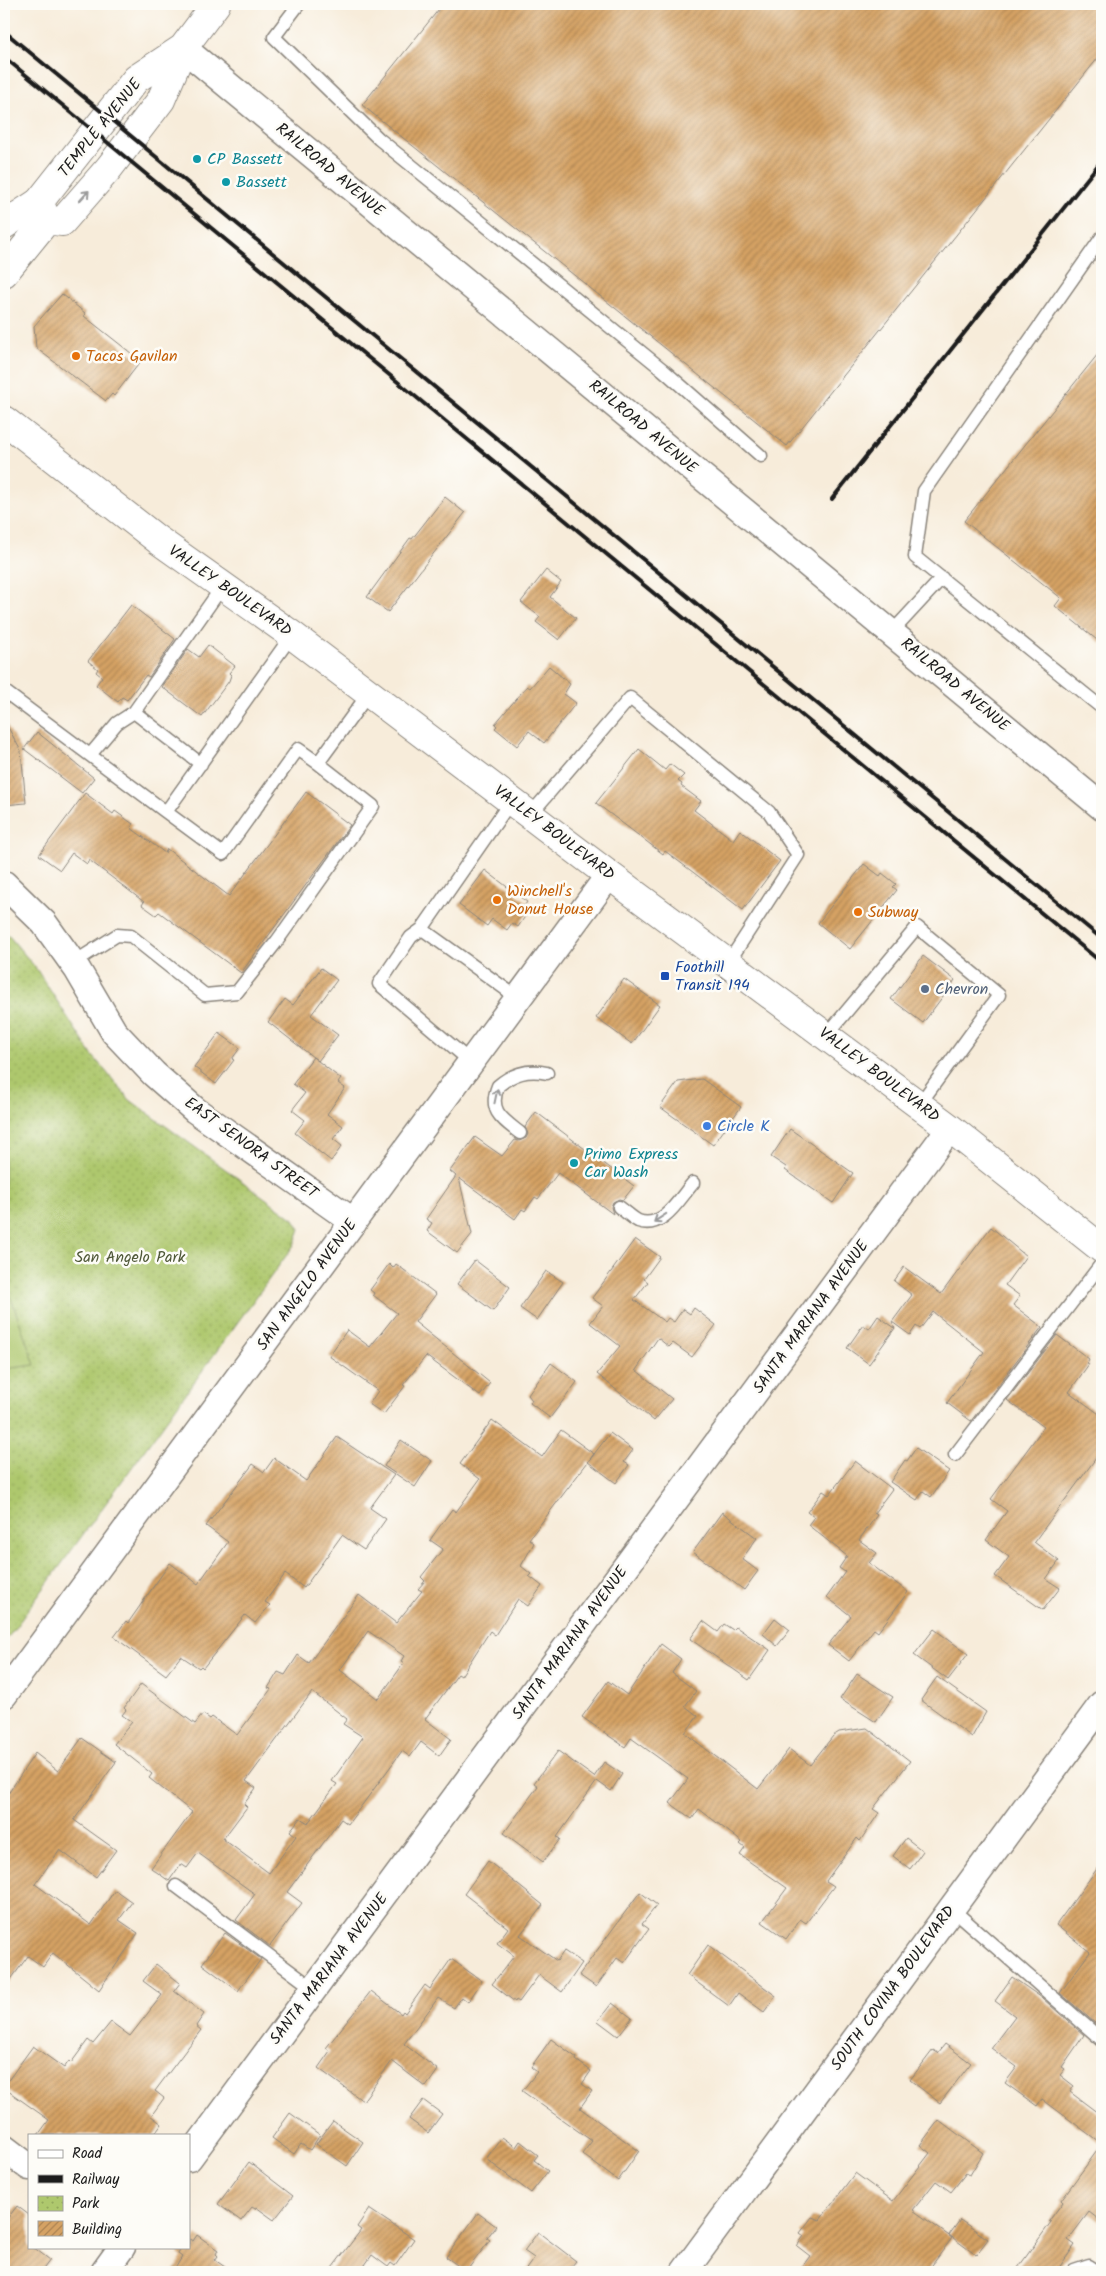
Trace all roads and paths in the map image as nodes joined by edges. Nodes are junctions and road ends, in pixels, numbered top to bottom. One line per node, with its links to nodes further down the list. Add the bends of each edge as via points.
1 (216, 4): 3 (main road, TEMPLE AVENUE)
2 (300, 4): 9 (lane, via 274,37 379,139 662,369)
3 (183, 48): 4 (main road, TEMPLE AVENUE, via 136,79); 12 (street, RAILROAD AVENUE)
4 (43, 212): 5 (main road); 7 (main road, TEMPLE AVENUE)
5 (4, 224)
6 (1102, 237): 10 (lane, via 924,491 915,556)
7 (4, 273)
8 (4, 420): 11 (main road, VALLEY BOULEVARD)
9 (761, 456)
10 (942, 578): 12 (lane); 16 (lane)
11 (222, 587): 13 (main road, VALLEY BOULEVARD); 17 (lane)
12 (892, 633): 21 (street, RAILROAD AVENUE)
13 (292, 635): 15 (main road, VALLEY BOULEVARD); 20 (lane)
14 (4, 690): 18 (lane)
15 (368, 693): 19 (lane); 22 (main road, VALLEY BOULEVARD)
16 (1102, 708)
17 (134, 712): 18 (lane, via 116,723); 20 (lane)
18 (90, 755): 23 (lane)
19 (318, 763): 23 (lane, via 298,749 223,854); 27 (lane, via 374,806 278,941 237,992 205,995 131,936 117,934)
20 (201, 764): 23 (lane)
21 (1102, 807)
22 (521, 808): 24 (main road, VALLEY BOULEVARD); 26 (lane); 28 (lane, via 630,698 769,812 798,855)
23 (166, 812)
24 (609, 875): 28 (main road, VALLEY BOULEVARD); 29 (street, SAN ANGELO AVENUE)
25 (4, 884): 27 (street, EAST SENORA STREET, via 44,923)
26 (422, 929): 29 (lane); 31 (lane, via 411,937 379,984)
27 (73, 963): 38 (street, EAST SENORA STREET, via 114,1032 154,1074 195,1110)
28 (728, 963): 30 (main road, VALLEY BOULEVARD)
29 (518, 998): 31 (street, SAN ANGELO AVENUE)
30 (826, 1036): 33 (main road, VALLEY BOULEVARD); 33 (lane, via 917,927 999,995)
31 (471, 1062): 38 (street, SAN ANGELO AVENUE)
32 (547, 1073): 35 (lane, one-way to 32, via 496,1111 494,1104 498,1086 517,1074 532,1070)
33 (919, 1105): 34 (main road, VALLEY BOULEVARD)
34 (950, 1128): 39 (main road, VALLEY BOULEVARD); 46 (street, SANTA MARIANA AVENUE)
35 (520, 1133)
36 (692, 1183): 37 (lane, one-way to 37, via 663,1218 651,1223 638,1220)
37 (619, 1206)
38 (354, 1222): 42 (street, SAN ANGELO AVENUE)
39 (1102, 1249)
40 (1102, 1263): 41 (lane)
41 (955, 1455)
42 (4, 1695)
43 (1102, 1704): 45 (street, SOUTH COVINA BOULEVARD)
44 (176, 1886): 46 (lane)
45 (952, 1909): 47 (lane); 54 (street, SOUTH COVINA BOULEVARD)
46 (314, 1989): 49 (street, SANTA MARIANA AVENUE)
47 (1102, 2040)
48 (4, 2148): 50 (street)
49 (190, 2157)
50 (28, 2166)
51 (121, 2248): 53 (street)
52 (1074, 2271): 55 (lane, via 1089,2266)
53 (104, 2272)
54 (684, 2272)
55 (1098, 2272)

